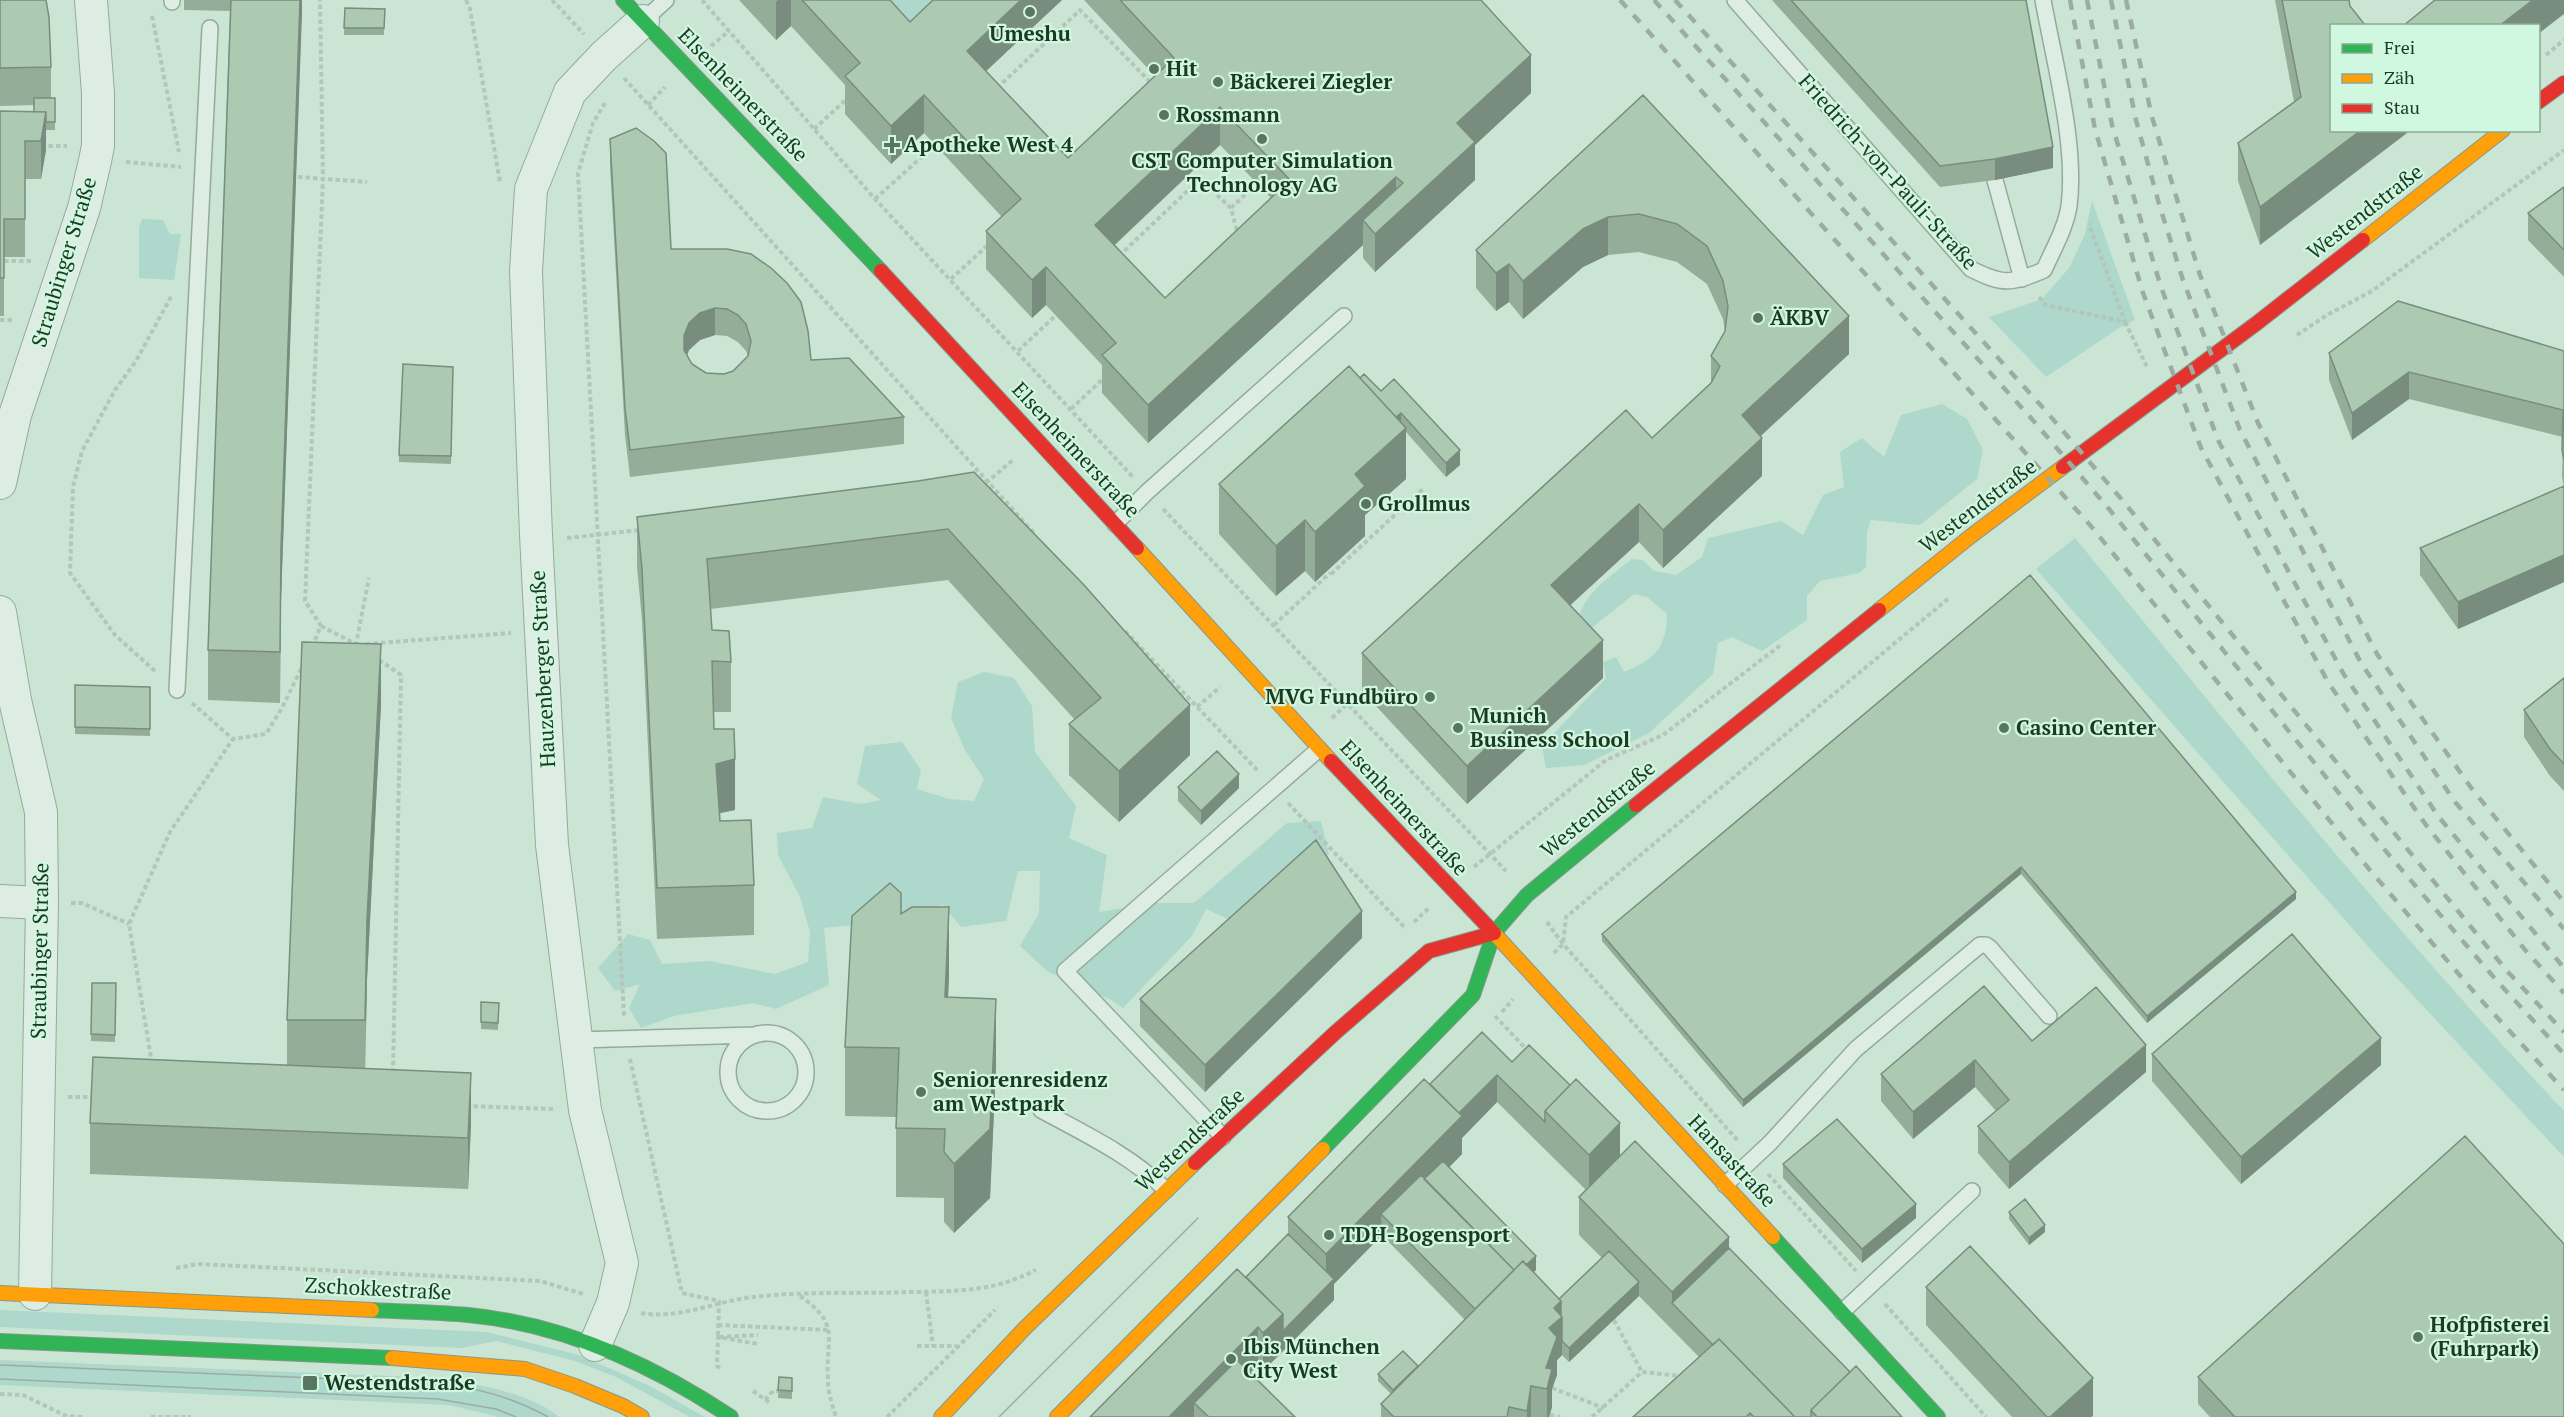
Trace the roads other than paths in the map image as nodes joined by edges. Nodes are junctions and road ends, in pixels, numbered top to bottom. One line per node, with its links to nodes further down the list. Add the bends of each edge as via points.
1 (91, 0): 13 (street, Straubinger Straße, via 98,93 96,153 84,208 15,415)
2 (666, 0): 5 (lane)
3 (1735, 0): 11 (lane, Friedrich-von-Pauli-Straße, via 1971,269 1996,281)
4 (2043, 0): 11 (lane, via 2070,153 2069,207 2044,270)
5 (633, 10): 14 (main road, Elsenheimerstraße, via 858,245); 24 (street, Hauzenberger Straße, via 604,56 570,92 531,189 526,271 552,845)
6 (210, 28): 16 (lane)
7 (2564, 83): 8 (main road)
8 (2540, 101)
9 (2500, 132): 20 (main road, Westendstraße, via 2257,323 1971,536 1547,878)
10 (1995, 180): 11 (lane)
11 (2022, 279)
12 (1344, 316): 14 (lane)
13 (0, 483)
14 (1115, 524): 17 (main road, Elsenheimerstraße)
15 (0, 612): 19 (street, Straubinger Straße, via 41,812)
16 (177, 690)
17 (1319, 749): 20 (main road, Elsenheimerstraße); 27 (lane, via 1065,971)
18 (0, 901): 19 (street)
19 (42, 903): 32 (street, Straubinger Straße)
20 (1494, 933): 27 (main road, Westendstraße, via 1429,951); 28 (main road, Hansastraße); 39 (main road, Westendstraße, via 1473,995)
21 (2049, 1016): 28 (lane, via 1990,948 1980,945 1856,1050 1755,1159)
22 (757, 1034): 23 (lane); 25 (lane, via 736,1048); 25 (lane, via 781,1035 800,1050 806,1076 795,1100 771,1112 746,1106 729,1085)
23 (714, 1036): 24 (lane); 25 (lane)
24 (577, 1040): 35 (street, Hauzenberger Straße, via 585,1110 622,1263 613,1303)
25 (728, 1072)
26 (1041, 1110): 29 (lane, via 1136,1164)
27 (1223, 1137): 29 (main road, Westendstraße)
28 (1725, 1185): 33 (main road, Hansastraße)
29 (1166, 1190): 38 (main road, Westendstraße, via 1024,1329)
30 (1972, 1191): 33 (lane)
31 (0, 1293): 32 (main road, Zschokkestraße)
32 (35, 1294): 35 (main road, Zschokkestraße, via 469,1315 555,1331)
33 (1842, 1312): 40 (main road, Hansastraße)
34 (0, 1341): 36 (main road, via 376,1357 525,1369 585,1390)
35 (595, 1345): 37 (main road, Zschokkestraße, via 654,1370)
36 (642, 1417)
37 (732, 1417)
38 (941, 1417)
39 (1057, 1417)
40 (1938, 1417)

